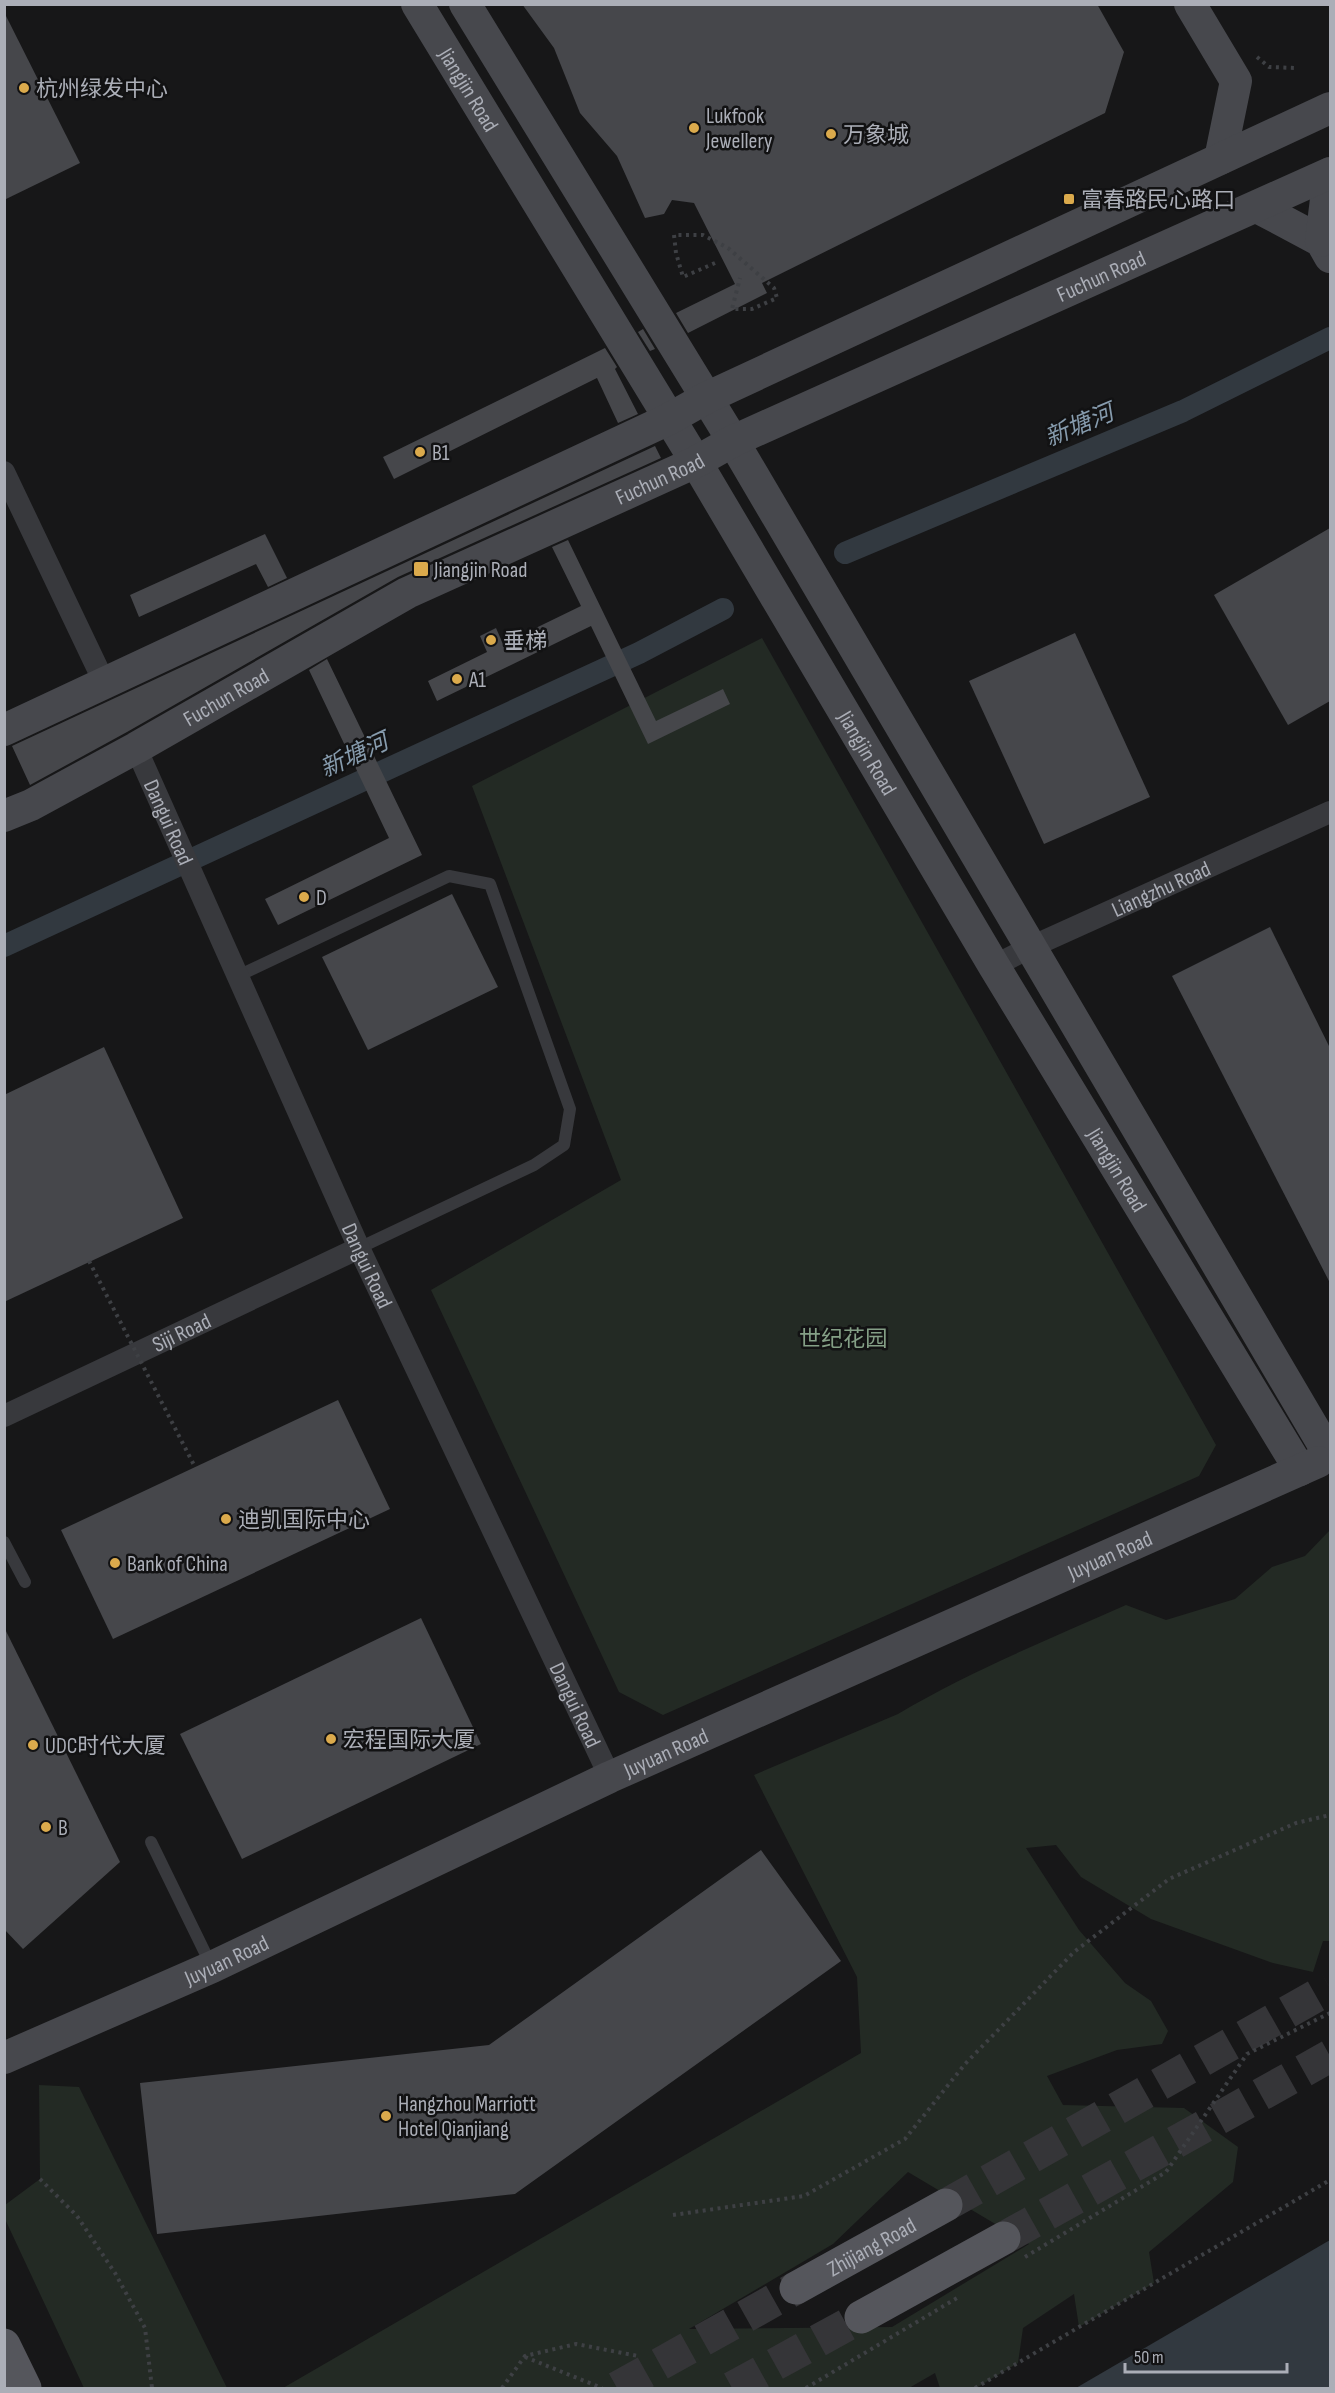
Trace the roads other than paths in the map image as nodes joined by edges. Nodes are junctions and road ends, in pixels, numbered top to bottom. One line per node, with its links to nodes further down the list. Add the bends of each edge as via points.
1 (417, 4): 10 (street, Jiangjin Road)
2 (465, 4): 9 (street, Jiangjin Road)
3 (1190, 4): 5 (street, via 1236,81)
4 (1330, 108): 5 (street)
5 (1220, 159): 9 (street)
6 (1330, 174): 7 (street, Fuchun Road); 8 (street)
7 (1257, 207): 8 (street); 11 (street, Fuchun Road)
8 (1326, 249)
9 (706, 398): 10 (street); 11 (street, Jiangjin Road)
10 (669, 419): 12 (street, Jiangjin Road); 14 (street)
11 (733, 441): 12 (street, Fuchun Road); 19 (street, Jiangjin Road)
12 (696, 462): 16 (street, Fuchun Road, via 407,593); 20 (street, Jiangjin Road)
13 (4, 472): 14 (street)
14 (105, 684): 15 (street)
15 (4, 730)
16 (136, 748): 18 (street, Fuchun Road); 21 (street, Dangui Road)
17 (1330, 812): 19 (street, Liangzhu Road)
18 (4, 816)
19 (1031, 947): 20 (street, Liangzhu Road); 24 (street, Jiangjin Road)
20 (994, 966): 25 (street, Jiangjin Road)
21 (238, 976): 22 (street, Dangui Road); 22 (lane, via 449,876 490,885 570,1109 564,1145 534,1165)
22 (358, 1248): 23 (street, Siji Road); 28 (street, Dangui Road)
23 (4, 1416)
24 (1330, 1456): 25 (street, Juyuan Road)
25 (1300, 1470): 28 (street, Juyuan Road)
26 (4, 1542): 27 (lane)
27 (25, 1582)
28 (610, 1777): 30 (street, Juyuan Road)
29 (151, 1842): 30 (lane)
30 (212, 1967): 31 (street, Juyuan Road)
31 (4, 2058)
32 (946, 2205): 34 (main road, Zhijiang Road)
33 (1010, 2250): 35 (main road)
34 (796, 2288)
35 (861, 2317)
36 (4, 2344): 37 (main road)
37 (25, 2388)

